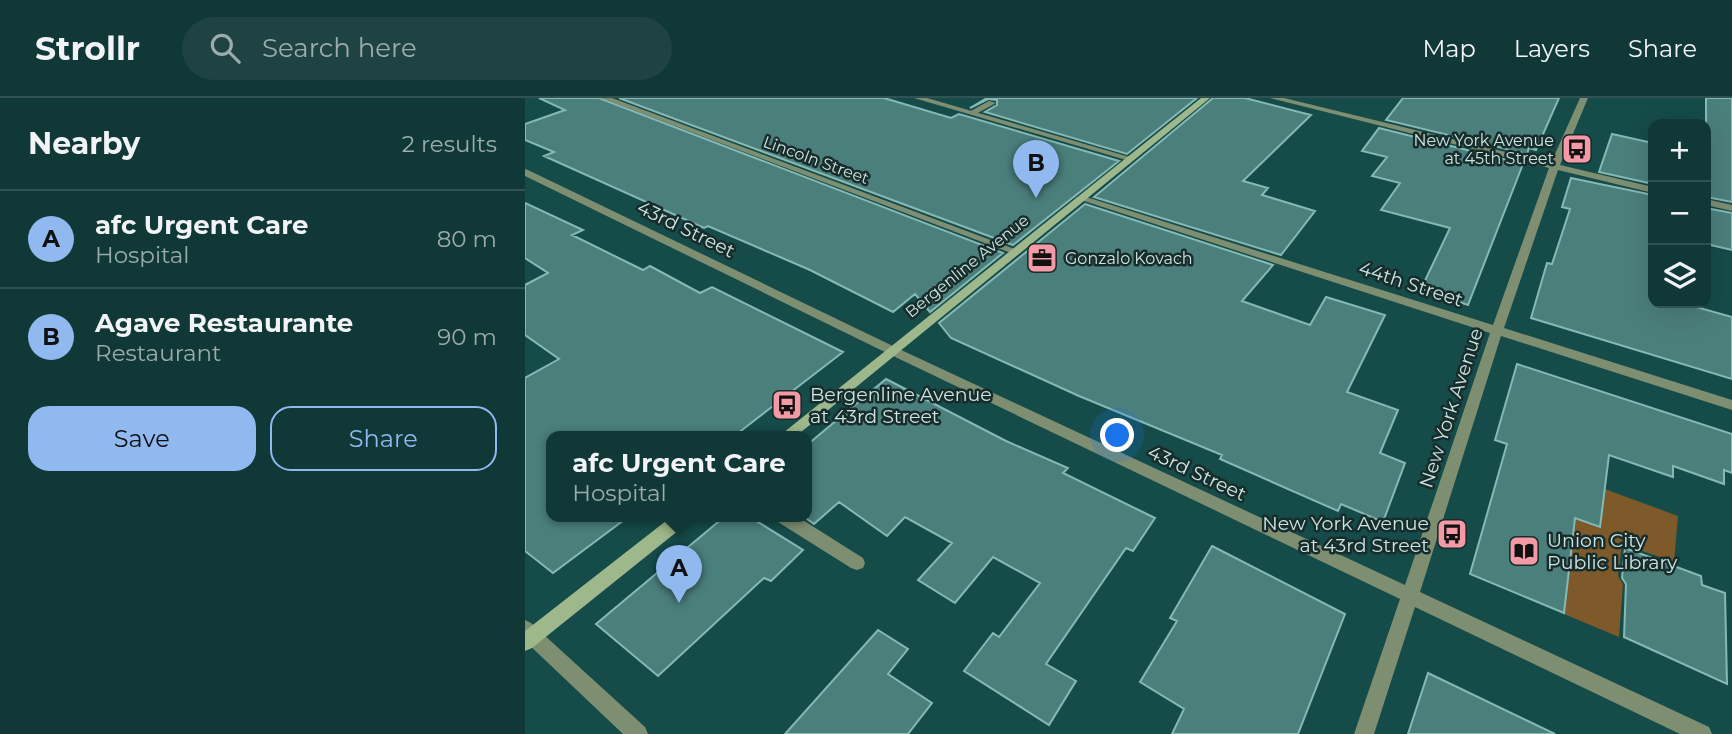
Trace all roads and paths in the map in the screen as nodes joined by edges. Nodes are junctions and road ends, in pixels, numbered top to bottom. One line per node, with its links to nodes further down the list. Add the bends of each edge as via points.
1 (605, 98): 15 (street, Lincoln Street)
2 (918, 98): 7 (street)
3 (1206, 98): 8 (street, Bergenline Avenue)
4 (1274, 98): 9 (street)
5 (1584, 98): 9 (street, New York Avenue)
6 (992, 103): 7 (street)
7 (971, 113): 8 (street)
8 (1129, 158): 12 (street, Bergenline Avenue)
9 (1554, 166): 11 (street); 16 (street, New York Avenue)
10 (525, 172): 17 (street, 43rd Street)
11 (1648, 189)
12 (1080, 198): 15 (street, Bergenline Avenue); 16 (street, 44th Street)
13 (1711, 203): 14 (street)
14 (1732, 208)
15 (1015, 251): 17 (street, Bergenline Avenue)
16 (1497, 330): 18 (street, 44th Street); 23 (street, New York Avenue)
17 (893, 351): 19 (street, Bergenline Avenue); 23 (street, 43rd Street)
18 (1732, 405)
19 (793, 431)
20 (676, 522): 24 (street)
21 (792, 522): 22 (street)
22 (857, 563)
23 (1409, 595): 26 (street, New York Avenue); 27 (street, 43rd Street)
24 (527, 636): 25 (street)
25 (638, 734)
26 (1364, 734)
27 (1702, 734)

